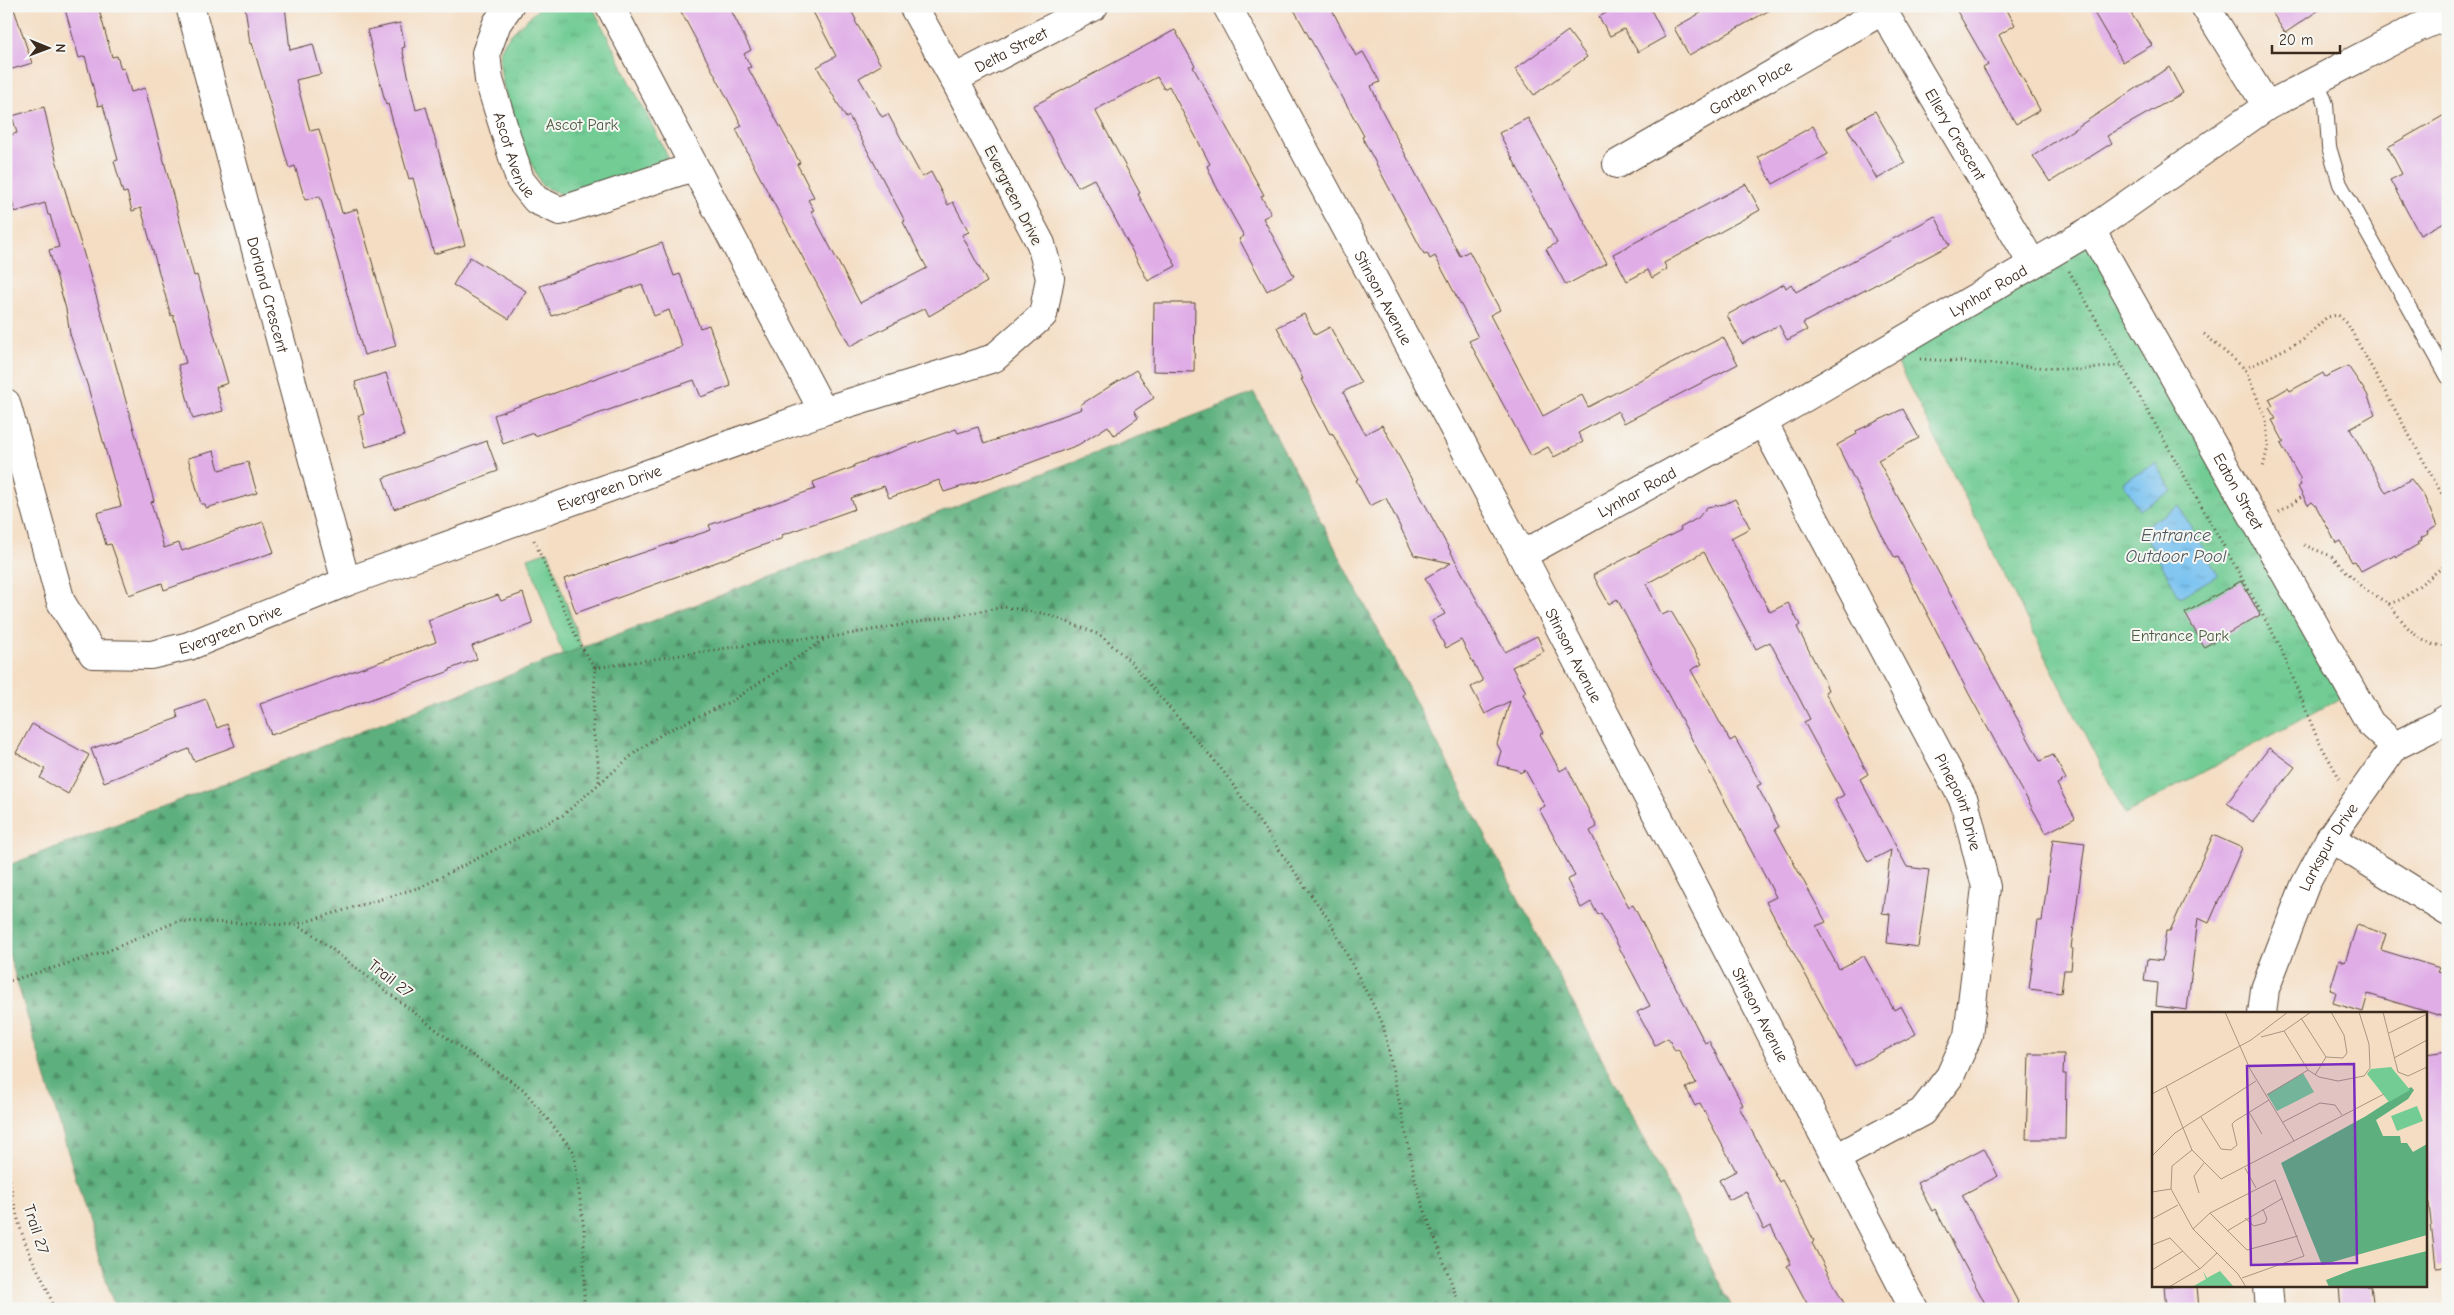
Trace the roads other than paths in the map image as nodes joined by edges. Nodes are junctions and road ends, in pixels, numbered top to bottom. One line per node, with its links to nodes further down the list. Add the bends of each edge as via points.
1 (190, 6): 22 (street, Dorland Crescent)
2 (509, 6): 14 (street, Ascot Avenue, via 497,23 486,53 489,80 520,180 536,200 560,211)
3 (610, 6): 14 (street)
4 (913, 6): 10 (street, Evergreen Drive)
5 (1094, 6): 10 (street, Delta Street)
6 (1227, 6): 21 (street, Stinson Avenue)
7 (2205, 6): 12 (street)
8 (1881, 9): 13 (street, Garden Place); 16 (street, Ellery Crescent)
9 (2448, 15): 11 (street, Lynhar Road)
10 (954, 79): 19 (street, Evergreen Drive, via 1041,244 1050,278 1042,315 994,358)
11 (2317, 80): 12 (street, Lynhar Road); 17 (lane, via 2326,104 2329,147 2340,184)
12 (2267, 106): 15 (street, Lynhar Road)
13 (1617, 164)
14 (694, 167): 19 (street)
15 (2091, 230): 16 (street, Lynhar Road); 24 (street, Eaton Street, via 2370,723)
16 (2032, 263): 20 (street, Lynhar Road)
17 (2448, 377)
18 (6, 403): 22 (street, Evergreen Drive, via 61,602 93,654 151,655 188,646)
19 (823, 411): 22 (street, Evergreen Drive)
20 (1763, 422): 21 (street, Lynhar Road); 28 (street, Pinepoint Drive, via 1964,801 1986,886 1968,1036 1950,1076 1922,1112)
21 (1522, 555): 28 (street, Stinson Avenue)
22 (346, 582)
23 (2448, 718): 24 (street, Larkspur Drive)
24 (2394, 746): 25 (street, Larkspur Drive)
25 (2330, 838): 26 (street); 27 (street, Larkspur Drive, via 2305,885 2281,945 2265,989)
26 (2448, 912)
27 (2262, 1012)
28 (1836, 1158): 30 (street, Stinson Avenue)
29 (2268, 1288): 31 (street)
30 (1914, 1309)
31 (2270, 1309)

